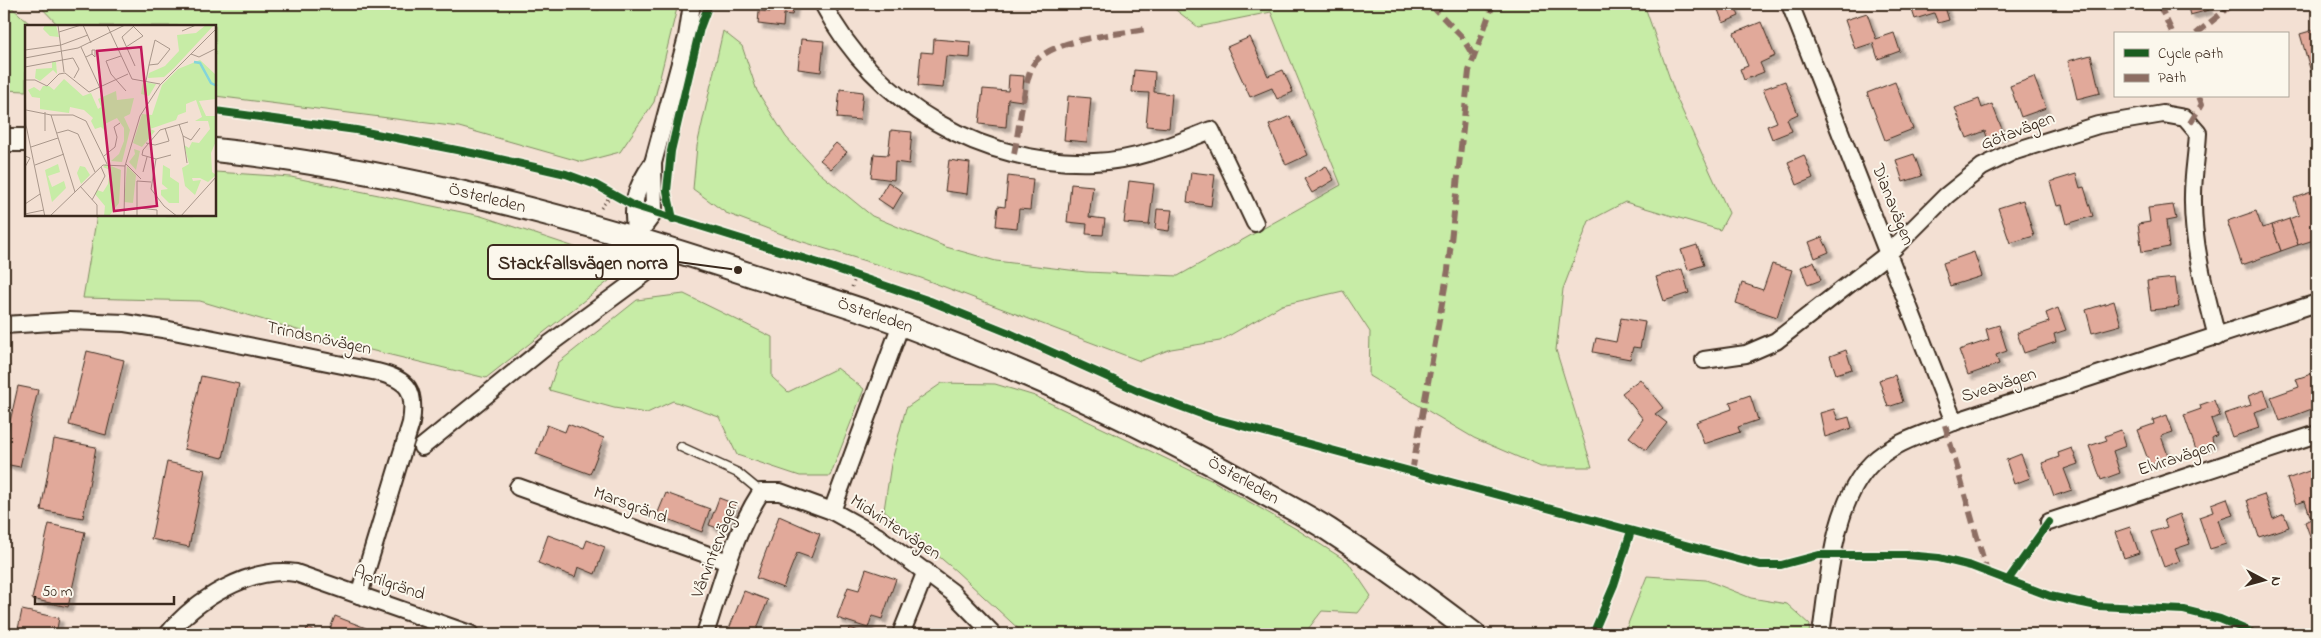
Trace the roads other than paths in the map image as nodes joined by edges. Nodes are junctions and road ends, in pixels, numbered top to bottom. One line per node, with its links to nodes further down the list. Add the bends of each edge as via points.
1 (692, 4): 7 (street, via 687,37)
2 (823, 4): 8 (street, via 849,46 898,97 922,115 987,146 1022,157 1096,162 1163,149 1211,130)
3 (1790, 4): 11 (street, Dianavägen)
4 (4, 140): 5 (main road)
5 (25, 140)
6 (216, 150): 9 (main road, Österleden, via 368,172 480,196)
7 (653, 163): 9 (street, via 642,178 632,205); 9 (street, via 654,213)
8 (1255, 223)
9 (636, 237): 10 (main road, Österleden)
10 (659, 244): 13 (main road, Österleden); 19 (street, via 650,270 548,345)
11 (1889, 254): 15 (street, Götavägen, via 1946,196 1982,167 2012,152 2098,125 2163,114 2185,118 2198,133 2194,225 2200,268); 16 (street, Götavägen, via 1776,341 1746,354); 17 (street, Dianavägen)
12 (2317, 303): 15 (street, Sveavägen)
13 (901, 324): 23 (street, Midvintervägen); 33 (main road, Österleden, via 1049,385 1191,452 1326,528)
14 (4, 325): 27 (street, Trindsnövägen, via 69,321 125,323 377,372 404,383 412,393 411,423)
15 (2217, 336): 17 (street, Sveavägen)
16 (1704, 360)
17 (1954, 422): 34 (street, Sveavägen, via 1895,446 1872,463 1855,484 1843,513 1833,556)
18 (2317, 434): 24 (street, Elviravägen)
19 (422, 447)
20 (681, 447): 22 (lane, via 738,473)
21 (518, 487): 25 (street, Marsgränd)
22 (761, 492): 23 (street, Vårvintervägen, via 780,492); 25 (street, Vårvintervägen)
23 (832, 511): 26 (street, Midvintervägen, via 877,536)
24 (2049, 522)
25 (728, 562): 30 (street, Vårvintervägen)
26 (926, 571): 31 (street); 32 (street, Midvintervägen, via 952,592)
27 (359, 595): 28 (street, Aprilgränd, via 296,573 272,571 246,578 194,607); 29 (street, Aprilgränd)
28 (168, 634)
29 (470, 634)
30 (706, 634)
31 (901, 634)
32 (992, 634)
33 (1474, 634)
34 (1821, 634)

